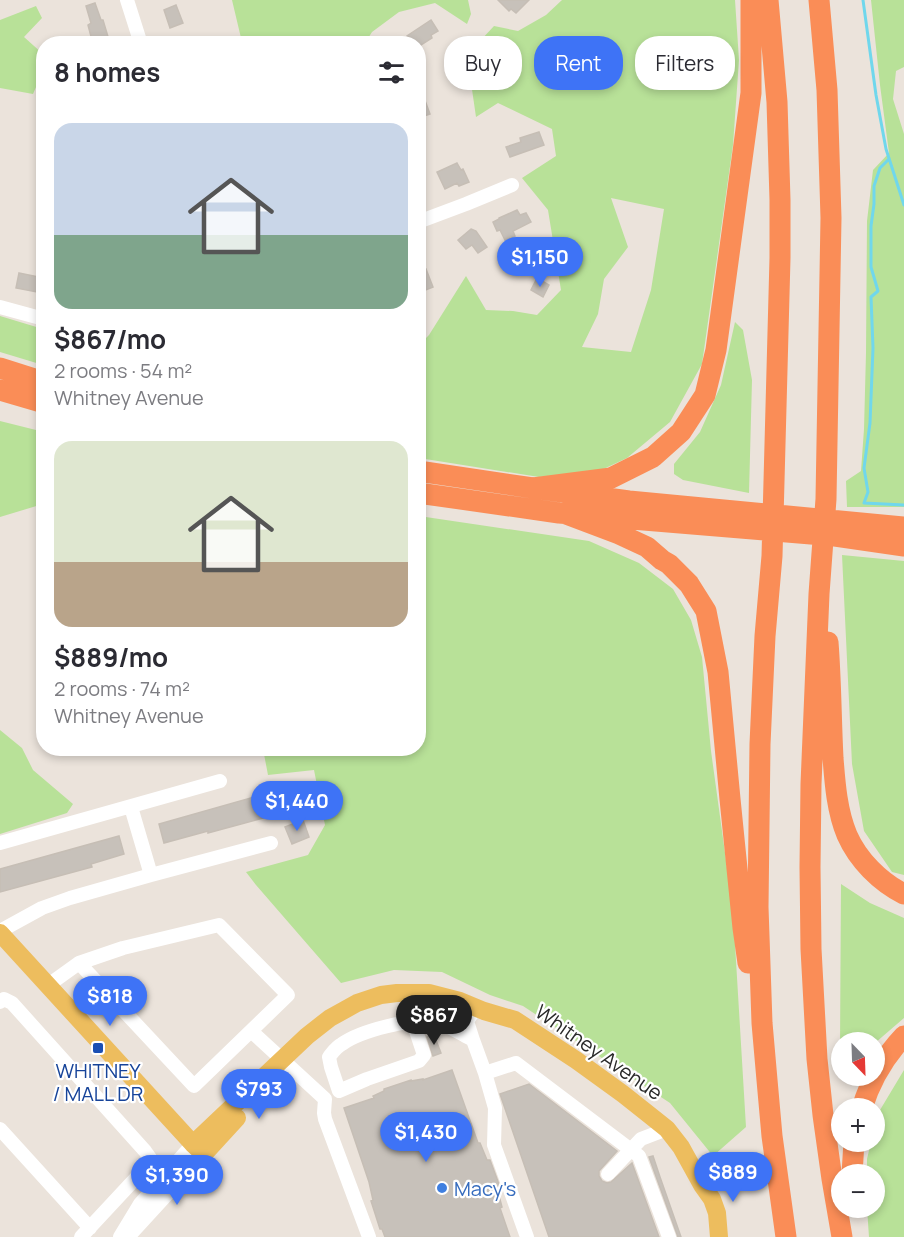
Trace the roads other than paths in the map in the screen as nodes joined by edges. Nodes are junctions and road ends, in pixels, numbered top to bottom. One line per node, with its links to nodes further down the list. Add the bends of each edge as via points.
1 (127, 0): 5 (street)
2 (751, 0): 15 (highway, via 752,93 716,350 705,395 681,432 653,457 611,478)
3 (768, 0): 41 (highway, via 780,200 772,556 762,692 758,849 761,1000)
4 (819, 0): 20 (highway, via 827,90 831,218 826,499)
5 (138, 36)
6 (512, 185): 7 (street)
7 (426, 219)
8 (0, 307): 9 (street)
9 (36, 317)
10 (0, 368): 11 (highway)
11 (36, 379)
12 (0, 390): 13 (highway)
13 (36, 401)
14 (426, 472): 15 (highway)
15 (533, 488): 18 (highway, via 672,506)
16 (426, 495): 17 (highway)
17 (566, 514): 19 (highway, via 835,536); 41 (highway, via 647,548 689,584 705,611 718,672 743,928)
18 (904, 526)
19 (904, 546)
20 (821, 560): 26 (highway, via 841,818 861,858 882,880); 57 (highway, via 812,772 811,949 817,1059)
21 (220, 781): 22 (street)
22 (130, 807): 23 (street); 25 (street)
23 (0, 843)
24 (272, 843): 25 (street)
25 (150, 874): 27 (street, via 42,908)
26 (904, 894)
27 (0, 932): 29 (main road)
28 (79, 963): 29 (street); 33 (street, via 194,1086); 33 (street, via 219,925 288,995)
29 (47, 986): 44 (main road)
30 (0, 1002): 48 (street, via 4,999 12,1003 150,1158 148,1165)
31 (476, 1008): 35 (street, via 467,1021); 36 (main road, Whitney Avenue, via 429,993 375,997 330,1018); 42 (main road, Whitney Avenue, via 515,1020 576,1060)
32 (413, 1022): 35 (street, via 434,1022); 38 (street, via 424,1055 419,1061); 38 (street, via 383,1027 340,1044 329,1057)
33 (251, 1031): 36 (street)
34 (904, 1036): 39 (highway, via 889,1054)
35 (473, 1040): 37 (street)
36 (283, 1060): 40 (street); 44 (main road, Whitney Avenue, via 256,1097)
37 (485, 1073): 52 (street, via 495,1108 494,1145); 53 (street, via 516,1063 639,1156)
38 (339, 1091): 40 (street)
39 (866, 1098)
40 (325, 1099): 51 (street, via 326,1122)
41 (770, 1112): 56 (highway)
42 (650, 1128): 45 (street); 46 (main road, Whitney Avenue, via 681,1147)
43 (0, 1129): 48 (street)
44 (199, 1149): 49 (street, via 140,1204); 50 (street)
45 (608, 1174)
46 (702, 1185): 54 (main road, Whitney Avenue); 55 (main road, Whitney Avenue, via 717,1213)
47 (853, 1218): 58 (highway)
48 (86, 1232)
49 (120, 1237)
50 (128, 1237)
51 (369, 1237)
52 (528, 1237)
53 (669, 1237)
54 (707, 1237)
55 (719, 1237)
56 (786, 1237)
57 (842, 1237)
58 (854, 1237)

